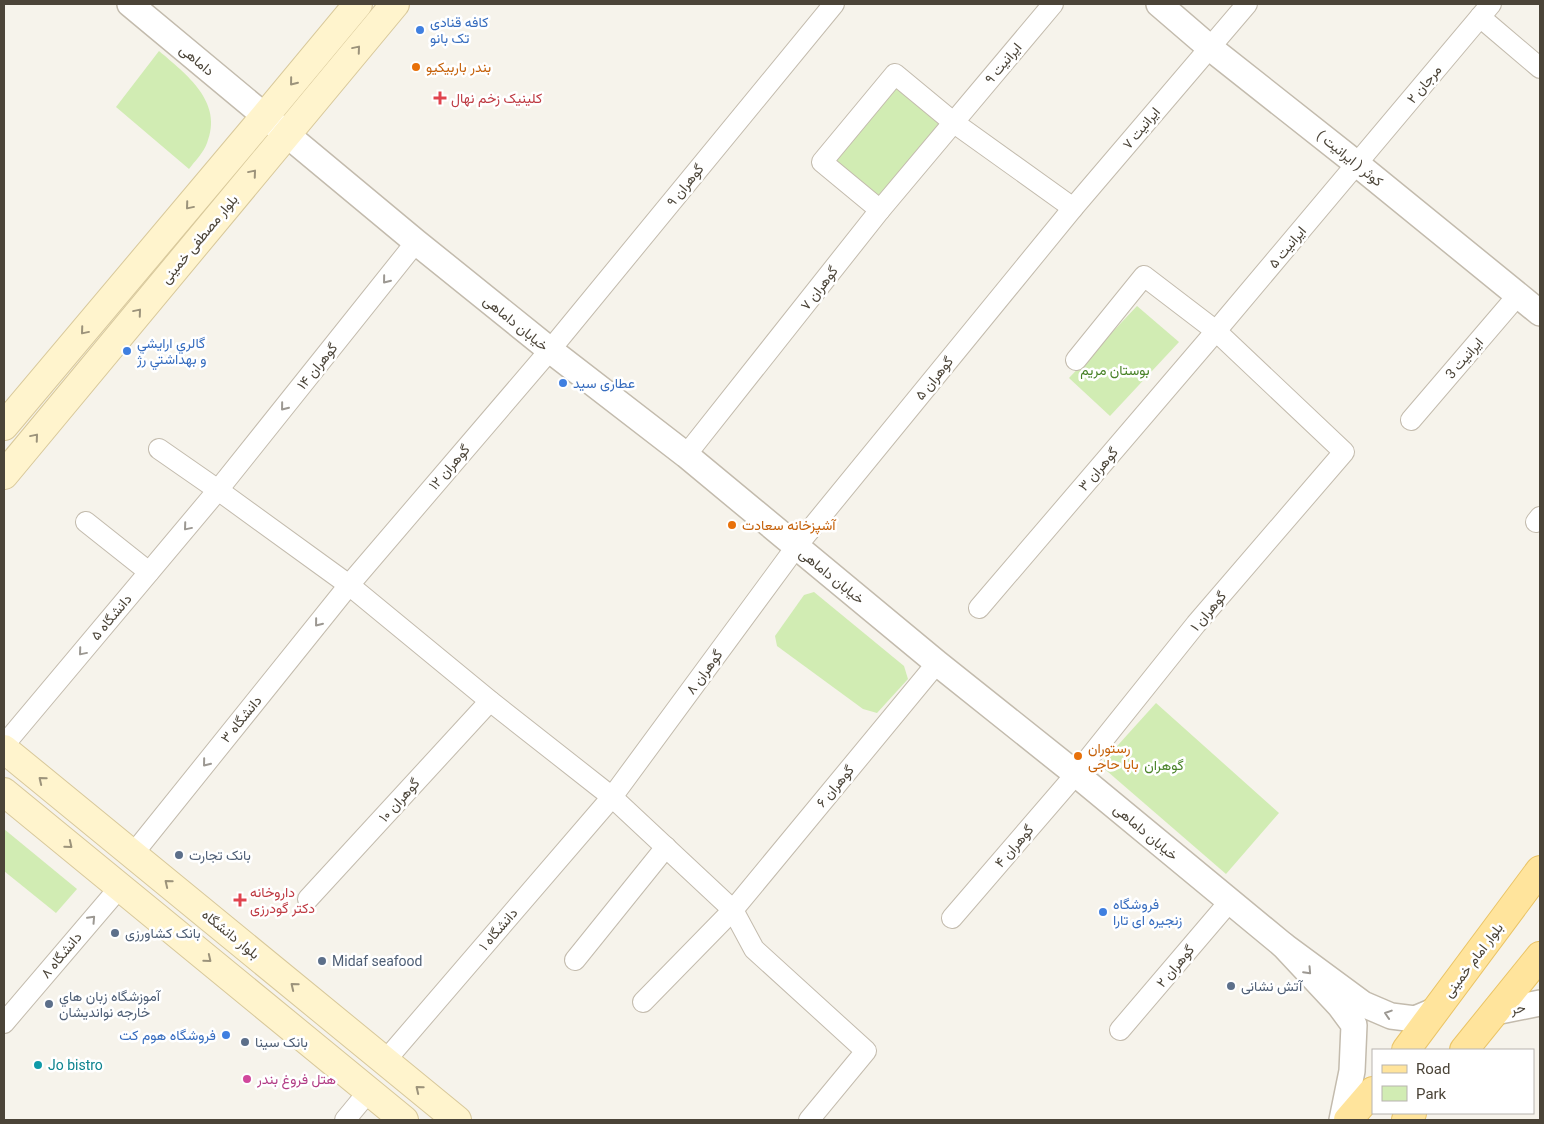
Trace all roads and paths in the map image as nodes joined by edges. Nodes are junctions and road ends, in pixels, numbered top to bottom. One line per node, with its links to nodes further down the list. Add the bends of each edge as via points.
1 (130, 4): 11 (street, داماهی)
2 (358, 4): 11 (main road, بلوار مصطفی خمینی, one-way to 11)
3 (394, 4): 13 (main road, بلوار مصطفی خمینی, one-way to 3)
4 (834, 4): 21 (street, گوهران ۹)
5 (1053, 4): 12 (street, ایرانیت ۹)
6 (1159, 4): 9 (street, کوثر ( ایرانیت ))
7 (1248, 4): 9 (street, ایرانیت ۷)
8 (1485, 10): 10 (street); 14 (street, مرجان ۲)
9 (1209, 47): 14 (street, کوثر ( ایرانیت )); 15 (street, ایرانیت ۷)
10 (1540, 68)
11 (265, 116): 13 (street, داماهی); 24 (main road, بلوار مصطفی خمینی, one-way to 24)
12 (953, 122): 15 (street); 16 (street, گوهران ۷); 16 (street, via 895,74 840,140 822,162)
13 (285, 135): 17 (street, خیابان داماهی); 27 (main road, بلوار مصطفی خمینی, one-way to 13)
14 (1357, 164): 18 (street, کوثر ( ایرانیت )); 20 (street, ایرانیت ۵)
15 (1072, 208): 30 (street, گوهران ۵)
16 (880, 210): 26 (street, گوهران ۷)
17 (416, 242): 21 (street, خیابان داماهی); 28 (street, گوهران ۱۴, one-way to 28)
18 (1518, 295): 19 (street, کوثر ( ایرانیت )); 23 (street, ایرانیت 3)
19 (1540, 314)
20 (1216, 331): 22 (street, via 1144,276); 33 (street, گوهران ۳); 38 (street, گوهران ۱, via 1344,452 1196,624)
21 (550, 350): 26 (street, خیابان داماهی); 32 (street, گوهران ۱۲)
22 (1076, 360)
23 (1411, 420)
24 (4, 426)
25 (158, 449): 28 (street)
26 (686, 455): 30 (street, خیابان داماهی)
27 (4, 475)
28 (218, 490): 31 (street, دانشگاه ۵, one-way to 31); 32 (street)
29 (86, 522): 31 (street)
30 (796, 547): 34 (street, خیابان داماهی); 40 (street, گوهران ۸)
31 (149, 572): 36 (street, دانشگاه ۵, one-way to 36)
32 (349, 585): 35 (street); 42 (street, دانشگاه ۳, one-way to 42)
33 (979, 608)
34 (937, 663): 38 (street, خیابان داماهی); 48 (street, گوهران ۶)
35 (490, 701): 40 (street); 45 (street, گوهران ۱۰)
36 (4, 745)
37 (4, 749): 42 (main road, بلوار دانشگاه, one-way to 37)
38 (1076, 774): 47 (street, خیابان داماهی); 49 (street, گوهران ۴)
39 (4, 792): 44 (main road, one-way to 44)
40 (612, 797): 41 (street); 62 (street, دانشگاه ۱)
41 (666, 847): 48 (street); 53 (street)
42 (133, 854): 62 (main road, بلوار دانشگاه, one-way to 42)
43 (1540, 870): 50 (main road, بلوار امام خمینی)
44 (120, 887): 58 (street, دانشگاه ۸, one-way to 44); 63 (main road, one-way to 63)
45 (308, 899)
46 (1540, 899): 50 (main road, via 1524,920)
47 (1230, 901): 51 (street, خیابان داماهی); 59 (street, گوهران ۲)
48 (733, 910): 54 (street, گوهران ۶); 68 (street, via 754,949 866,1051)
49 (952, 918)
50 (1489, 939): 56 (main road, بلوار امام خمینی)
51 (1283, 945): 56 (street, خیابان داماهی, one-way to 51, via 1415,1019 1391,1016 1363,1004); 69 (street, خیابان داماهی, one-way to 69, via 1340,1006 1354,1026 1352,1071)
52 (1540, 956): 57 (main road)
53 (575, 960)
54 (643, 1002)
55 (1540, 1004): 57 (street, حر)
56 (1434, 1011): 60 (main road, بلوار امام خمینی)
57 (1495, 1012): 61 (main road)
58 (4, 1023)
59 (1120, 1030)
60 (1407, 1049)
61 (1465, 1049)
62 (385, 1061): 67 (main road, بلوار دانشگاه, one-way to 62)
63 (369, 1091): 65 (street); 66 (main road)
64 (1372, 1092): 70 (main road)
65 (346, 1120)
66 (404, 1120)
67 (457, 1120)
68 (809, 1120)
69 (1342, 1120)
70 (1348, 1120)

